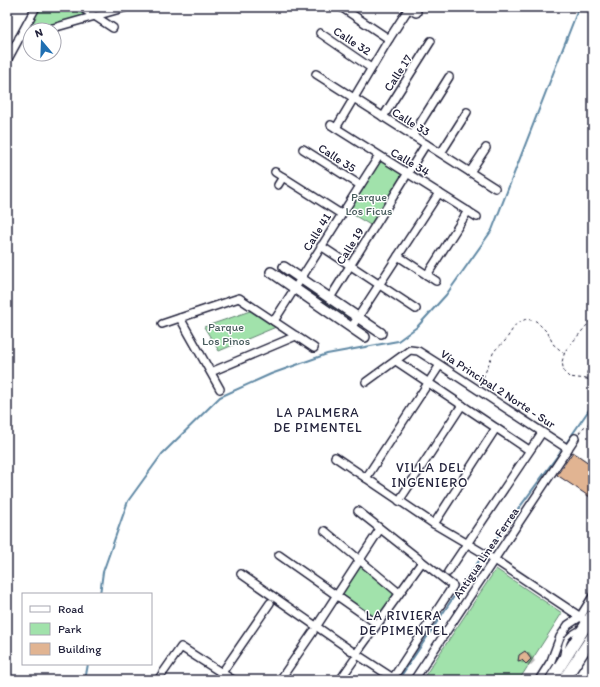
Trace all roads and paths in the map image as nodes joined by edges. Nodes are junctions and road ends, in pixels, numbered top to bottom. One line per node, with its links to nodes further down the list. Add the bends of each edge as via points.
1 (36, 7): 11 (street)
2 (81, 7): 6 (street)
3 (127, 7): 6 (street)
4 (341, 7): 12 (street)
5 (411, 9): 12 (street)
6 (95, 16): 7 (street); 8 (street)
7 (62, 25)
8 (113, 28)
9 (320, 33): 15 (street, Calle 32)
10 (22, 37): 11 (street)
11 (19, 38): 14 (street)
12 (389, 39): 15 (street)
13 (431, 41): 20 (street, Calle 17)
14 (9, 57)
15 (372, 68): 18 (street)
16 (316, 74): 18 (street, Calle 33)
17 (449, 77): 21 (street)
18 (354, 98): 20 (street, Calle 33); 26 (street, Calle 34, via 333,127)
19 (467, 112): 25 (street)
20 (383, 117): 21 (street, Calle 33)
21 (412, 136): 22 (street, Calle 33)
22 (426, 144): 25 (street, Calle 33); 29 (street, Calle 19)
23 (486, 148): 28 (street)
24 (303, 149): 32 (street, Calle 35)
25 (441, 153): 28 (street, Calle 33)
26 (379, 156): 29 (street, Calle 34); 32 (street, Calle 41)
27 (275, 172): 30 (street)
28 (470, 172): 33 (street, Calle 33)
29 (408, 173): 34 (street, Calle 34); 40 (street, Calle 19)
30 (283, 177): 31 (street); 36 (street)
31 (278, 185)
32 (360, 185): 36 (street, Calle 41)
33 (495, 188)
34 (439, 193): 35 (street, Calle 34); 39 (street)
35 (468, 211): 37 (street, Calle 34); 43 (street)
36 (341, 214): 38 (street, Calle 41)
37 (477, 217)
38 (321, 246): 40 (street); 44 (street, Calle 41)
39 (398, 256): 43 (street); 46 (street)
40 (351, 265): 46 (street); 48 (street, Calle 19)
41 (284, 267): 44 (street)
42 (271, 272): 47 (street)
43 (427, 275): 45 (street)
44 (301, 278): 47 (street, Calle 41); 48 (street)
45 (436, 281)
46 (379, 284): 49 (street); 51 (street)
47 (295, 288): 53 (street, Calle 41); 55 (street)
48 (330, 298): 51 (street)
49 (416, 309)
50 (180, 318): 53 (street, via 239,298); 54 (street); 64 (street)
51 (358, 318): 55 (street); 56 (street)
52 (593, 318): 60 (path)
53 (274, 321): 57 (street)
54 (162, 324)
55 (351, 328): 58 (street)
56 (381, 333)
57 (296, 336): 59 (street); 64 (street)
58 (365, 337)
59 (314, 348)
60 (564, 354): 65 (path, via 564,372 569,377); 70 (path, via 536,321 526,319 516,324 505,341 494,351 480,384)
61 (396, 361): 66 (street); 67 (street); 70 (street, Vía Principal 2 Norte - Sur, via 415,349)
62 (593, 362): 65 (path, via 587,371)
63 (438, 368): 67 (street)
64 (211, 372): 69 (street)
65 (587, 379): 68 (path)
66 (366, 382)
67 (428, 382): 71 (street); 79 (street)
68 (593, 383)
69 (220, 389)
70 (485, 394): 76 (street, Vía Principal 2 Norte - Sur)
71 (462, 405): 73 (street); 80 (street)
72 (593, 420): 75 (path)
73 (496, 428): 77 (street); 82 (street)
74 (541, 434): 77 (street)
75 (575, 438): 76 (street, Antigua Linea Ferrea)
76 (568, 449): 88 (street, Antigua Linea Ferrea)
77 (529, 450): 85 (street)
78 (335, 457): 79 (street)
79 (366, 478): 80 (street)
80 (400, 500): 82 (street)
81 (358, 511): 83 (street)
82 (434, 524): 85 (street)
83 (380, 528): 87 (street); 89 (street)
84 (325, 531): 87 (street)
85 (467, 544): 88 (street); 90 (street)
86 (279, 555): 93 (street)
87 (360, 560): 92 (street); 93 (street)
88 (495, 560): 96 (street); 110 (street, Antigua Linea Ferrea)
89 (422, 562): 92 (street); 102 (street, via 453,586)
90 (448, 572)
91 (241, 574): 98 (street)
92 (400, 593): 97 (street)
93 (336, 596): 97 (street); 98 (street)
94 (593, 596): 96 (street)
95 (270, 603): 101 (street)
96 (588, 621): 111 (street, via 568,625); 112 (main road)
97 (377, 624): 100 (street)
98 (314, 629): 100 (street); 108 (street)
99 (593, 636): 113 (main road)
100 (355, 657): 102 (street); 109 (street)
101 (222, 673): 105 (street, via 181,647); 106 (street); 107 (street)
102 (394, 679)
103 (61, 680): 104 (street)
104 (76, 680)
105 (158, 680)
106 (217, 680)
107 (233, 680)
108 (280, 680)
109 (340, 680)
110 (414, 680)
111 (539, 680)
112 (551, 680)
113 (564, 680)

